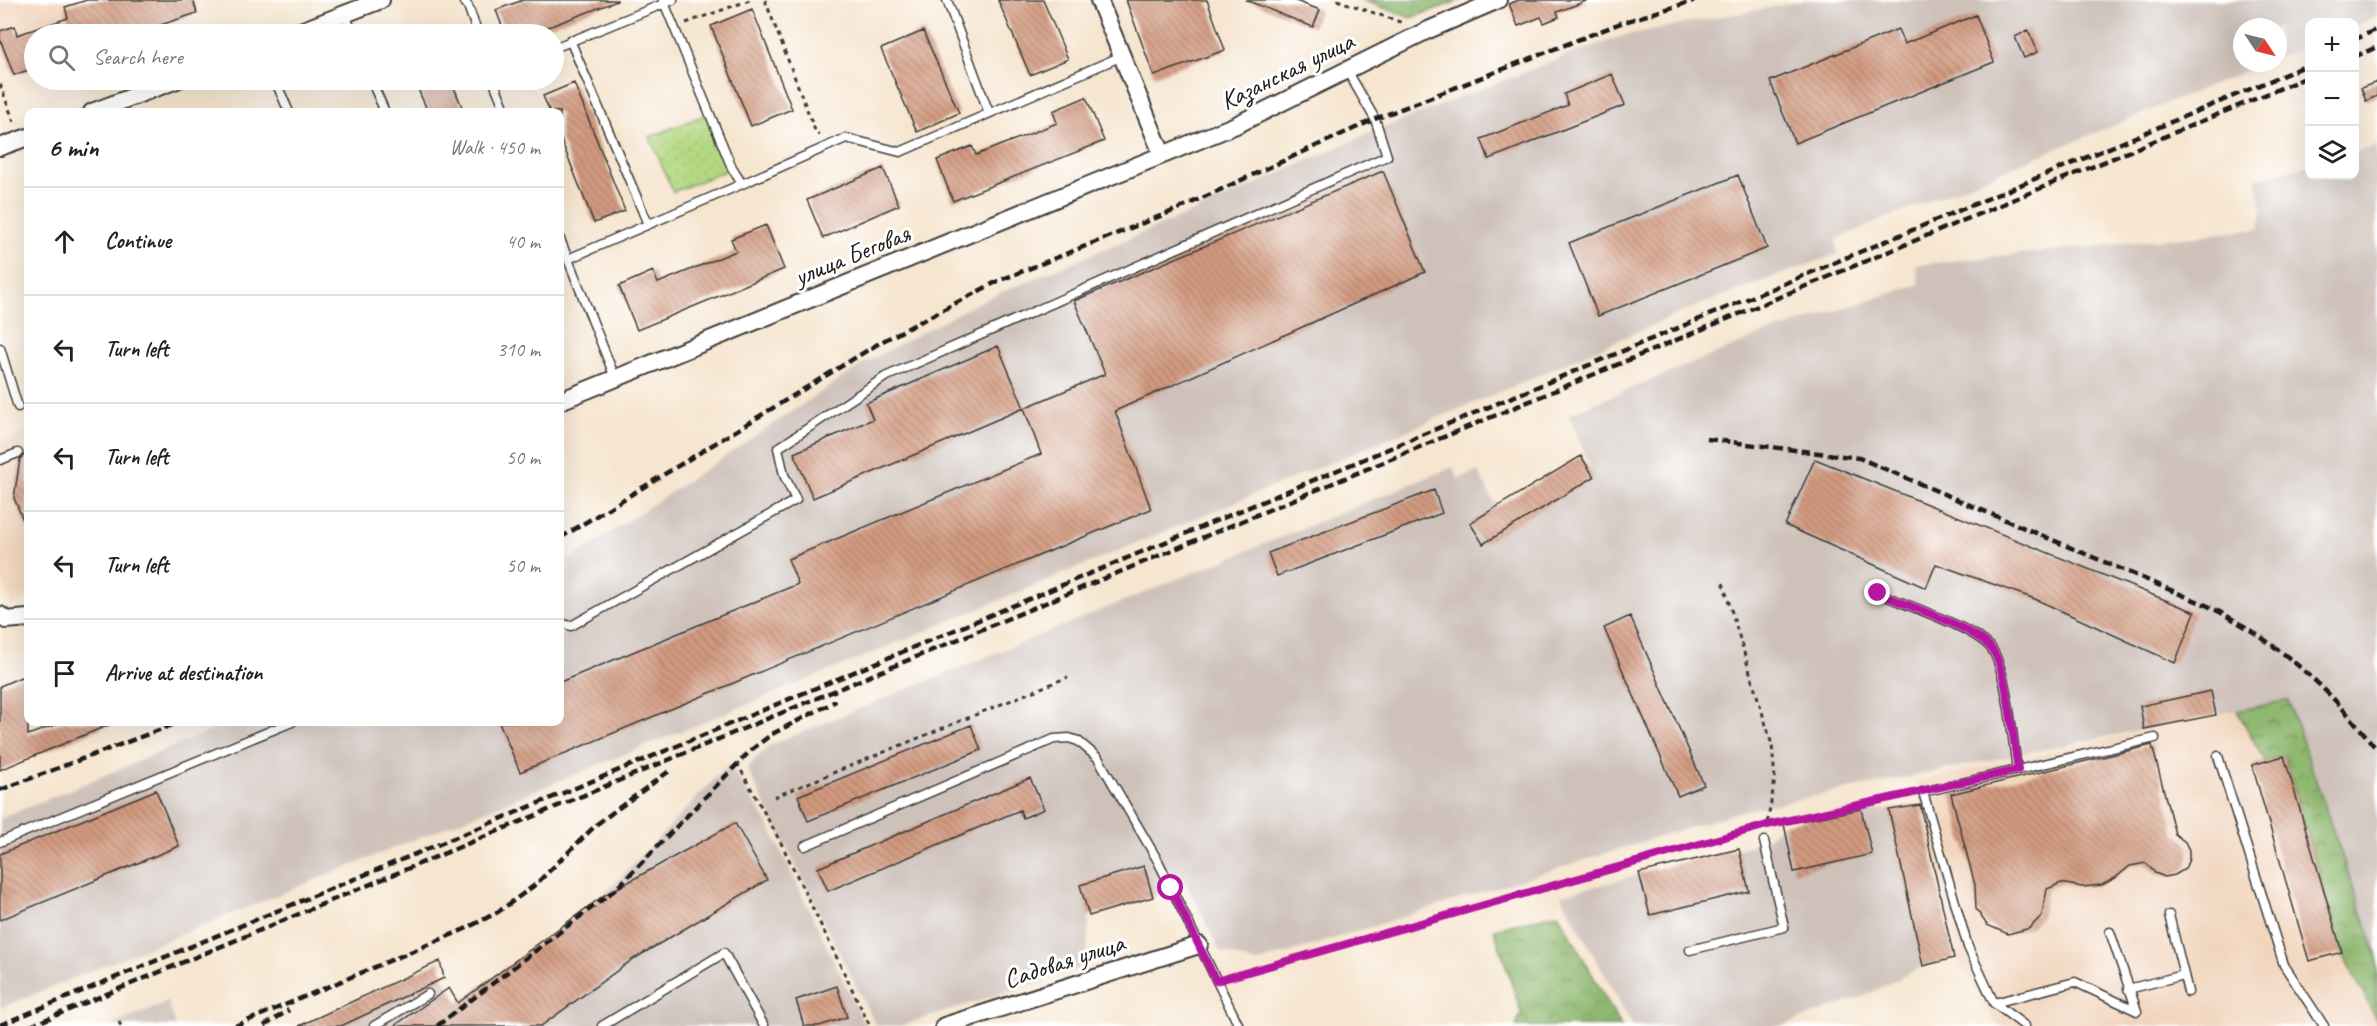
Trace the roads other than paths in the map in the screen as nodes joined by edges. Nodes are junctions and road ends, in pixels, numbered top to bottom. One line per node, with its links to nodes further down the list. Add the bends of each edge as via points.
1 (381, 0): 8 (street)
2 (463, 0): 11 (lane)
3 (673, 0): 7 (lane)
4 (947, 0): 24 (lane)
5 (1099, 0): 14 (street)
6 (1498, 0): 15 (street, Казанская улица, via 1426,31)
7 (664, 2): 12 (lane); 28 (lane)
8 (345, 14): 9 (street); 10 (lane)
9 (319, 24)
10 (349, 24)
11 (474, 24)
12 (570, 40): 13 (lane); 29 (lane)
13 (564, 43)
14 (1122, 56): 24 (lane); 27 (street)
15 (1348, 72): 27 (street, Казанская улица, via 1236,125); 41 (lane, via 1375,119 1387,156 885,377 778,448 784,475 796,500 571,626)
16 (151, 90): 20 (street)
17 (279, 90): 21 (lane)
18 (375, 90): 22 (lane)
19 (497, 90): 23 (lane)
20 (105, 108)
21 (287, 108)
22 (383, 108)
23 (505, 108)
24 (989, 113): 28 (lane, via 900,152 846,138)
25 (24, 139): 26 (street)
26 (0, 147)
27 (1162, 154): 33 (street, улица Беговая)
28 (742, 184): 29 (lane)
29 (648, 224): 31 (lane)
30 (564, 249): 31 (lane)
31 (568, 259): 33 (lane)
32 (0, 348): 35 (lane)
33 (616, 380): 34 (street, улица Беговая)
34 (564, 400)
35 (18, 407)
36 (18, 453): 37 (lane)
37 (0, 460)
38 (1878, 593): 45 (lane, via 1971,632 1989,646 2000,666)
39 (24, 619): 40 (street)
40 (2, 622)
41 (564, 624)
42 (282, 726): 47 (lane)
43 (2155, 738): 45 (lane)
44 (2218, 756): 65 (lane, via 2284,965)
45 (2018, 770): 57 (lane, via 1923,792 1960,928)
46 (1764, 840): 52 (lane, via 1784,927)
47 (0, 842)
48 (805, 846): 51 (lane, via 1054,740 1069,738 1086,746 1098,758 1158,861)
49 (2169, 915): 53 (lane)
50 (2110, 932): 54 (lane)
51 (1199, 945): 58 (street, Садовая улица); 64 (lane)
52 (1690, 950)
53 (2184, 975): 54 (lane); 55 (lane)
54 (2128, 989): 57 (lane, via 2137,1011 2075,982)
55 (2188, 992)
56 (428, 994): 60 (lane)
57 (1994, 1003): 59 (lane)
58 (983, 1020): 63 (street, Садовая улица)
59 (2022, 1025)
60 (374, 1026)
61 (602, 1026): 62 (lane, via 724,953)
62 (764, 1026)
63 (944, 1026)
64 (1239, 1026)
65 (2324, 1026)

